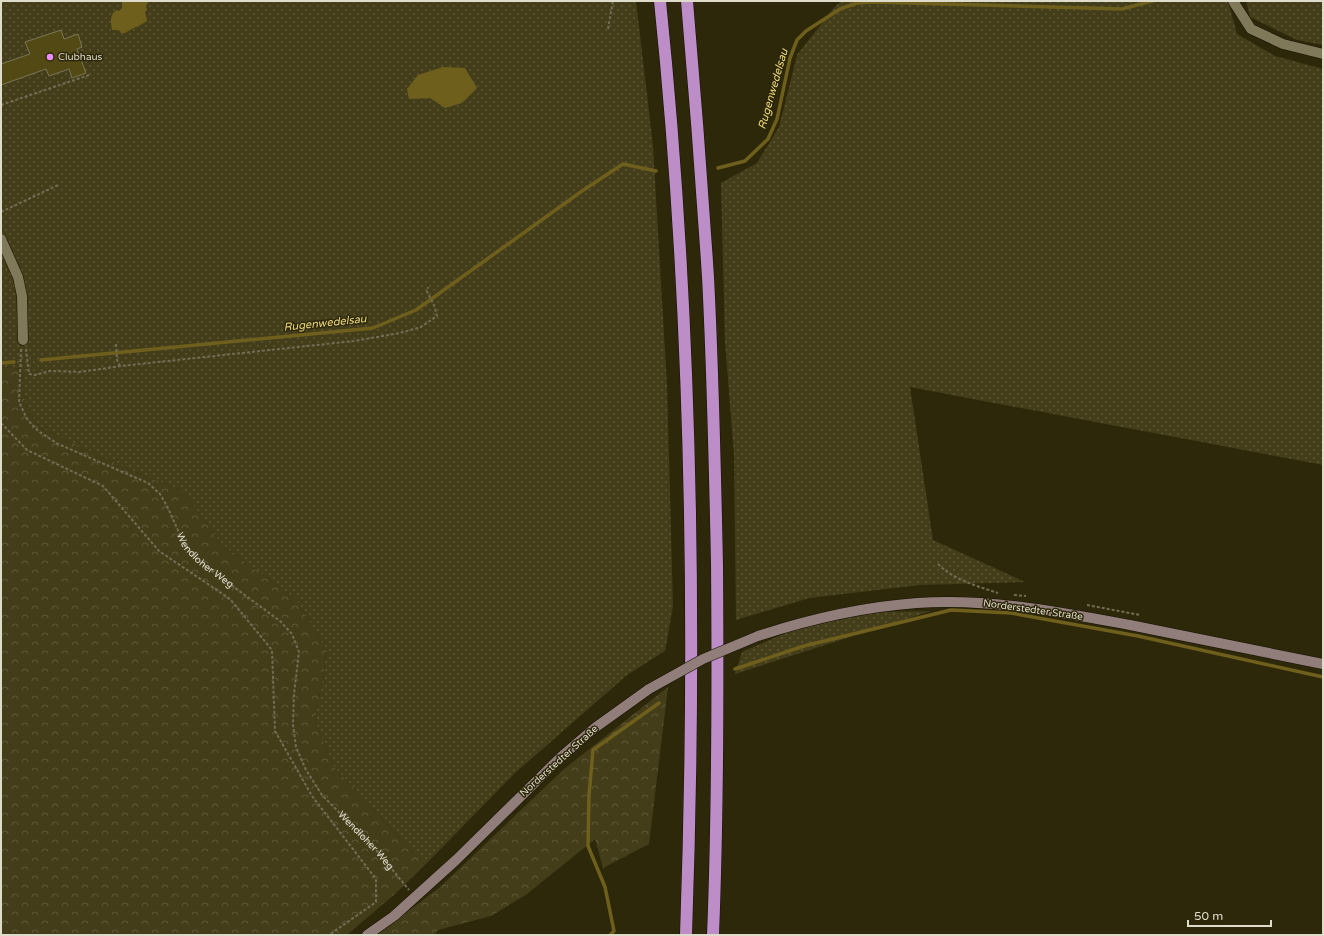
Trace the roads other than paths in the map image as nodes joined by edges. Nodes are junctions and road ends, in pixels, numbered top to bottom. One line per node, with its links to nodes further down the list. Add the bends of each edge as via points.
1 (660, 1): 9 (highway, via 684,310 687,402 692,663)
2 (687, 1): 10 (highway, via 708,278 715,479 718,670)
3 (1232, 1): 4 (street, via 1251,29 1283,44)
4 (1323, 54)
5 (1, 239): 6 (street, via 18,277 22,296)
6 (23, 340)
7 (1323, 664): 8 (main road, Norderstedter Straße, bridge, via 1116,622 985,603 918,603 879,607 795,624 758,636 703,660 649,689 596,727 562,756 456,860 412,894 394,916)
8 (367, 935)
9 (686, 935)
10 (713, 935)

